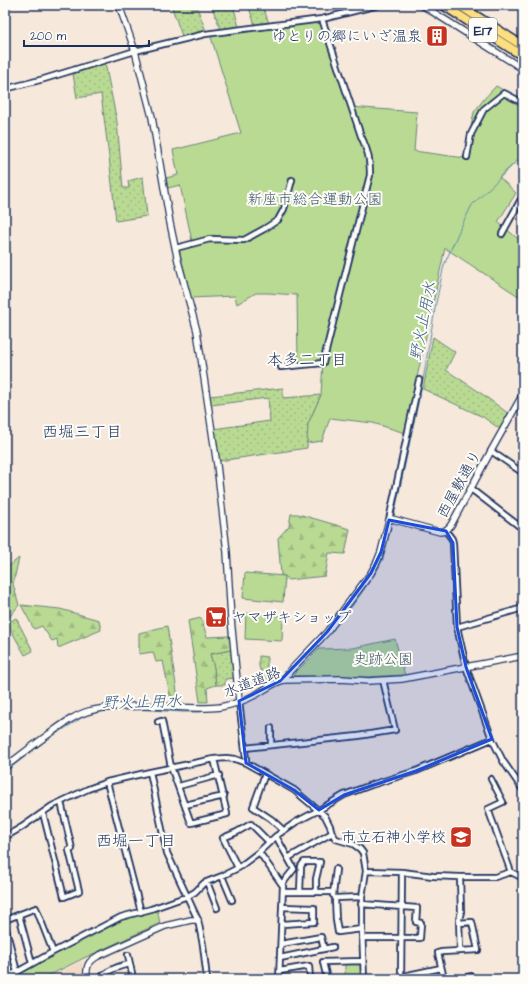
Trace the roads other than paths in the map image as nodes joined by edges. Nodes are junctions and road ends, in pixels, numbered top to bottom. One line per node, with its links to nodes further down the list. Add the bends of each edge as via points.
1 (120, 5): 8 (street)
2 (378, 5): 6 (street)
3 (422, 5): 10 (street)
4 (443, 5): 9 (highway, E17)
5 (459, 5): 7 (highway, E17)
6 (322, 18): 8 (street, via 205,34); 18 (street, via 367,150 370,175 323,363)
7 (523, 46)
8 (135, 51): 11 (street, via 44,80); 17 (street, via 152,117)
9 (523, 56)
10 (523, 69)
11 (5, 89)
12 (523, 103): 13 (street, via 504,93 484,109 471,134)
13 (467, 158)
14 (292, 180): 17 (street, via 284,209 278,220 264,229 244,240 210,239)
15 (523, 203): 16 (street, via 520,201)
16 (502, 234)
17 (176, 248): 33 (street, via 196,328 217,465)
18 (281, 367)
19 (419, 380): 24 (street)
20 (523, 394): 21 (street, 西屋敷通り)
21 (491, 451): 22 (street); 23 (street, 西屋敷通り)
22 (523, 473)
23 (471, 489): 25 (street); 26 (street, 西屋敷通り)
24 (389, 520): 26 (street, 西屋敷通り, via 440,532); 31 (street, via 381,552 371,573 327,632)
25 (523, 529)
26 (446, 531): 28 (street, via 453,543)
27 (523, 608): 28 (street)
28 (457, 627): 30 (street)
29 (523, 656): 30 (street, 水道道路)
30 (466, 667): 32 (street, 水道道路); 36 (street)
31 (284, 680): 32 (street, 水道道路); 33 (street, 水道道路)
32 (383, 680): 37 (street, via 395,730)
33 (239, 701): 38 (street); 41 (street, 水道道路, via 214,707 137,706 89,711 78,715)
34 (158, 722): 42 (street, via 162,721)
35 (271, 728): 37 (street)
36 (492, 739): 49 (street); 53 (street, via 416,771 344,795)
37 (271, 745): 38 (street)
38 (245, 748): 40 (street)
39 (214, 759): 40 (street, via 235,759); 42 (street); 45 (street)
40 (246, 763): 44 (street)
41 (5, 767)
42 (171, 767): 43 (street); 48 (street)
43 (150, 772): 47 (street); 76 (street, via 167,853)
44 (265, 774): 53 (street, via 294,790); 55 (street, via 253,807)
45 (218, 775): 48 (street); 50 (street)
46 (491, 779): 66 (street, via 503,802 488,809)
47 (107, 782): 51 (street); 84 (street)
48 (178, 786): 52 (street)
49 (523, 790)
50 (224, 796): 52 (street); 52 (street, via 228,814 191,823)
51 (61, 802): 54 (street); 54 (street, via 79,891 64,897)
52 (185, 805)
53 (319, 810): 55 (street); 56 (street, via 325,816)
54 (43, 812): 58 (street)
55 (283, 830): 57 (street)
56 (332, 833): 61 (street); 64 (street, via 336,839 353,844 364,853)
57 (276, 836): 59 (street); 61 (street)
58 (5, 837)
59 (269, 842): 60 (street); 62 (street, via 251,824 223,838)
60 (259, 852): 62 (street); 71 (street)
61 (288, 858): 71 (street, via 294,869)
62 (238, 868): 67 (street)
63 (336, 869): 75 (street)
64 (366, 871): 65 (street); 77 (street)
65 (402, 872): 68 (street); 82 (street)
66 (511, 872): 68 (street, via 495,877); 69 (street)
67 (222, 876): 70 (street); 79 (street)
68 (460, 877): 88 (street)
69 (523, 878)
70 (208, 882): 76 (street); 83 (street)
71 (282, 884): 72 (street)
72 (283, 892): 73 (street); 81 (street)
73 (300, 892): 74 (street); 74 (street, via 301,866 304,862 320,862)
74 (316, 892): 75 (street)
75 (333, 892): 78 (street)
76 (188, 896): 84 (street); 87 (street)
77 (362, 897): 78 (street); 80 (street)
78 (335, 898): 91 (street, via 338,932)
79 (232, 900)
80 (361, 904): 82 (street); 91 (street)
81 (282, 907): 89 (street); 89 (street, via 314,908 314,922)
82 (401, 907): 93 (street); 93 (street, via 417,908 416,922 421,923 420,938)
83 (217, 908)
84 (141, 912): 98 (street, via 121,917)
85 (18, 915): 86 (street); 98 (street, via 36,908); 102 (street)
86 (5, 920)
87 (198, 920): 111 (street, via 165,926 92,959 88,964); 114 (street)
88 (459, 922): 97 (street); 97 (street, via 472,922 478,950)
89 (282, 924): 94 (street)
90 (5, 925): 106 (street)
91 (362, 929): 92 (street)
92 (362, 938): 93 (street); 101 (street)
93 (401, 938): 110 (street)
94 (281, 944): 96 (street, via 321,937); 100 (street)
95 (333, 947): 96 (street)
96 (324, 949): 100 (street)
97 (460, 951): 104 (street, via 438,953)
98 (53, 952): 102 (street)
99 (128, 955): 103 (street)
100 (280, 958): 105 (street)
101 (363, 961): 117 (street, via 323,962); 118 (street)
102 (32, 963): 106 (street)
103 (130, 964): 112 (street, via 104,974); 113 (street)
104 (441, 968): 110 (street); 120 (street)
105 (280, 971): 115 (street); 116 (street, via 309,966)
106 (17, 972): 109 (street)
107 (523, 973): 122 (street)
108 (471, 976): 121 (street)
109 (5, 977)
110 (400, 978): 119 (street)
111 (87, 979)
112 (100, 979)
113 (133, 979)
114 (207, 979)
115 (280, 979)
116 (310, 979)
117 (327, 979)
118 (364, 979)
119 (389, 979)
120 (444, 979)
121 (460, 979)
122 (520, 979)

